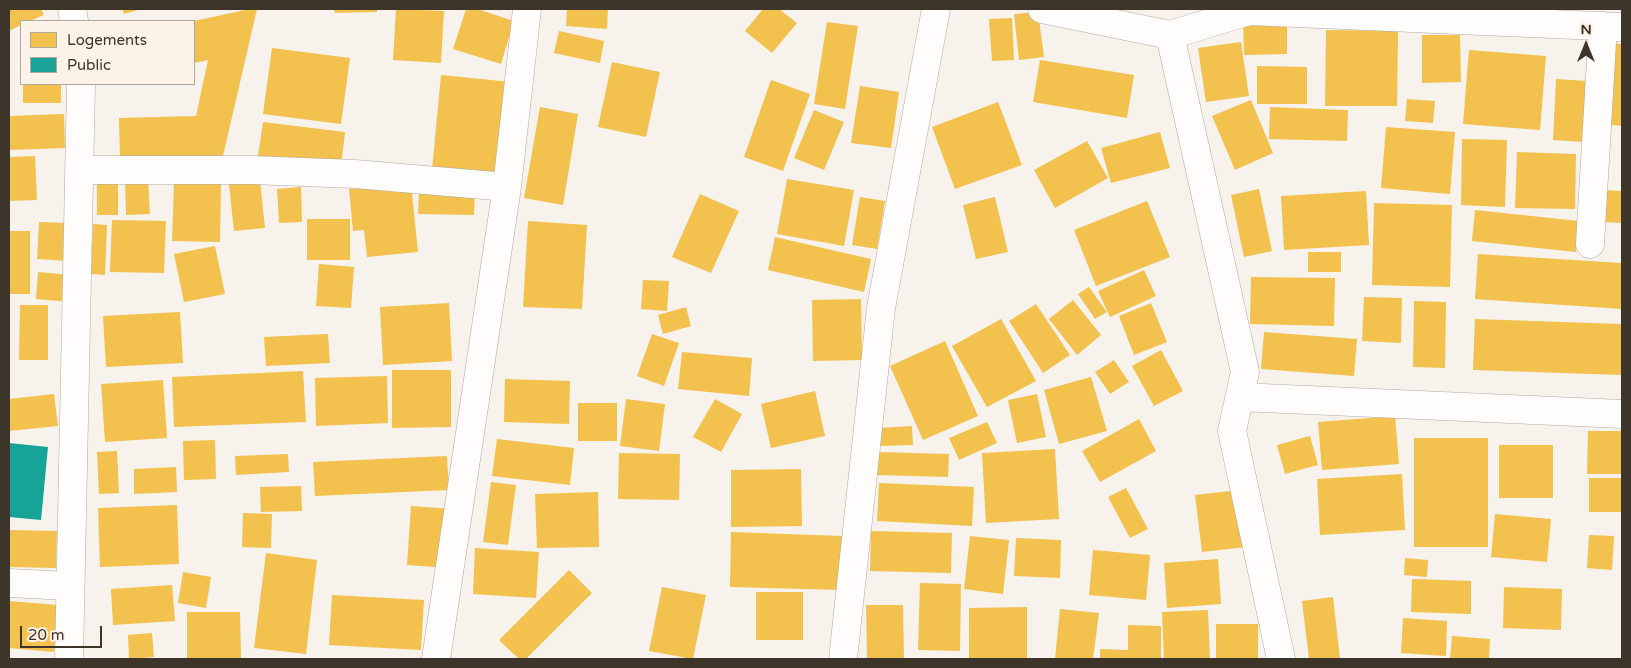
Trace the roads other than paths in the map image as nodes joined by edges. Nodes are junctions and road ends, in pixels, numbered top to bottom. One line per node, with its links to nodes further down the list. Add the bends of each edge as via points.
1 (527, 9): 8 (street)
2 (936, 9): 16 (street, via 881,308)
3 (1042, 9): 5 (street)
4 (1612, 26): 5 (street, via 1249,11); 9 (street)
5 (1170, 35): 10 (street, via 1245,372)
6 (81, 85): 7 (street)
7 (81, 170): 8 (street, via 355,174); 13 (street)
8 (506, 187): 15 (street)
9 (1590, 244)
10 (1240, 397): 11 (street); 17 (street, via 1232,431)
11 (1622, 414)
12 (9, 583): 13 (street)
13 (70, 586): 14 (street)
14 (69, 659)
15 (436, 659)
16 (843, 659)
17 (1280, 659)

